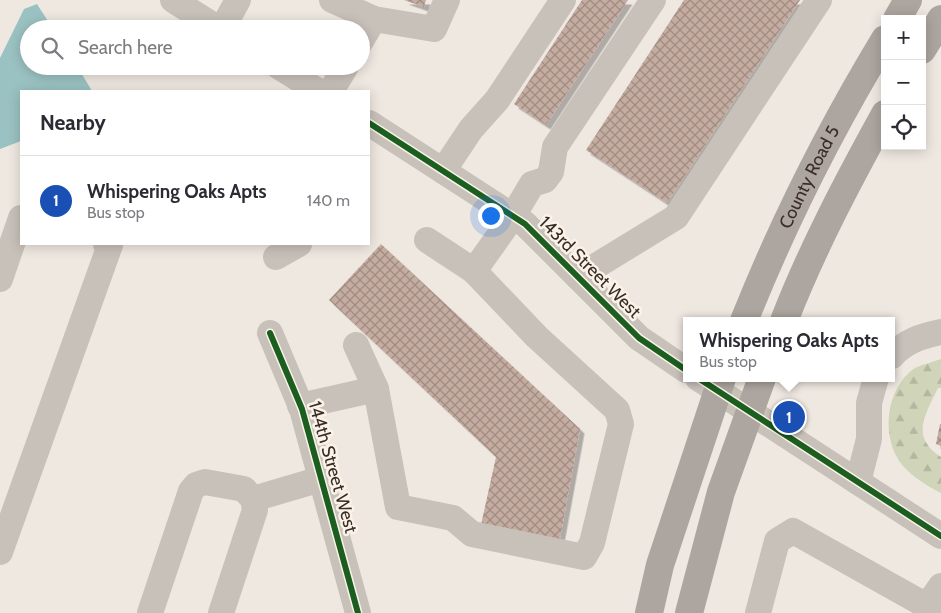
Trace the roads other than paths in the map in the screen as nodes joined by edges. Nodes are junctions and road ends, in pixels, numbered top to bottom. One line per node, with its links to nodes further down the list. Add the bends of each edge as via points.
1 (173, 0): 11 (street)
2 (238, 0): 12 (street)
3 (332, 0): 13 (street)
4 (447, 0): 14 (street, via 434,29)
5 (563, 0): 23 (street, via 497,100 471,129)
6 (653, 0): 24 (street, via 555,147 551,172 545,180 532,184)
7 (819, 0): 31 (street, via 676,217)
8 (908, 0): 9 (main road)
9 (899, 15)
10 (941, 19): 15 (main road)
11 (205, 20)
12 (226, 20)
13 (356, 20)
14 (370, 30)
15 (926, 43)
16 (881, 46): 33 (main road, County Road 5, via 834,126)
17 (292, 75): 19 (street)
18 (341, 75): 20 (street)
19 (316, 90)
20 (332, 90)
21 (881, 121): 34 (main road, County Road 5, via 832,213)
22 (370, 124): 23 (street, 143rd Street West)
23 (443, 171): 24 (street, 143rd Street West)
24 (513, 216): 30 (street); 31 (street, 143rd Street West)
25 (20, 221): 32 (street)
26 (427, 240): 30 (street)
27 (110, 245): 50 (street)
28 (296, 245): 29 (street)
29 (276, 257)
30 (474, 270): 43 (street, via 537,337 617,410 621,424 592,543 584,558 472,534 453,518 398,507)
31 (578, 277): 39 (street, 143rd Street West, via 639,338)
32 (0, 279)
33 (746, 317)
34 (786, 317)
35 (941, 332): 38 (street, via 921,337)
36 (270, 333): 44 (street, 144th Street West)
37 (356, 345): 43 (street)
38 (895, 353)
39 (683, 368)
40 (712, 382): 45 (street); 55 (main road)
41 (760, 382): 45 (main road)
42 (875, 382): 47 (street, via 869,402 869,439)
43 (376, 389): 44 (street)
44 (300, 406): 46 (street, 144th Street West)
45 (749, 412): 47 (street); 56 (main road, via 721,492)
46 (321, 479): 48 (street); 54 (street, 144th Street West)
47 (858, 482): 49 (street)
48 (253, 499): 52 (street, via 244,489 205,482 196,485 191,491); 53 (street, via 255,510)
49 (941, 536)
50 (0, 552)
51 (933, 602): 57 (street, via 794,531 777,541)
52 (150, 613)
53 (222, 613)
54 (358, 613)
55 (649, 613)
56 (689, 613)
57 (758, 613)

